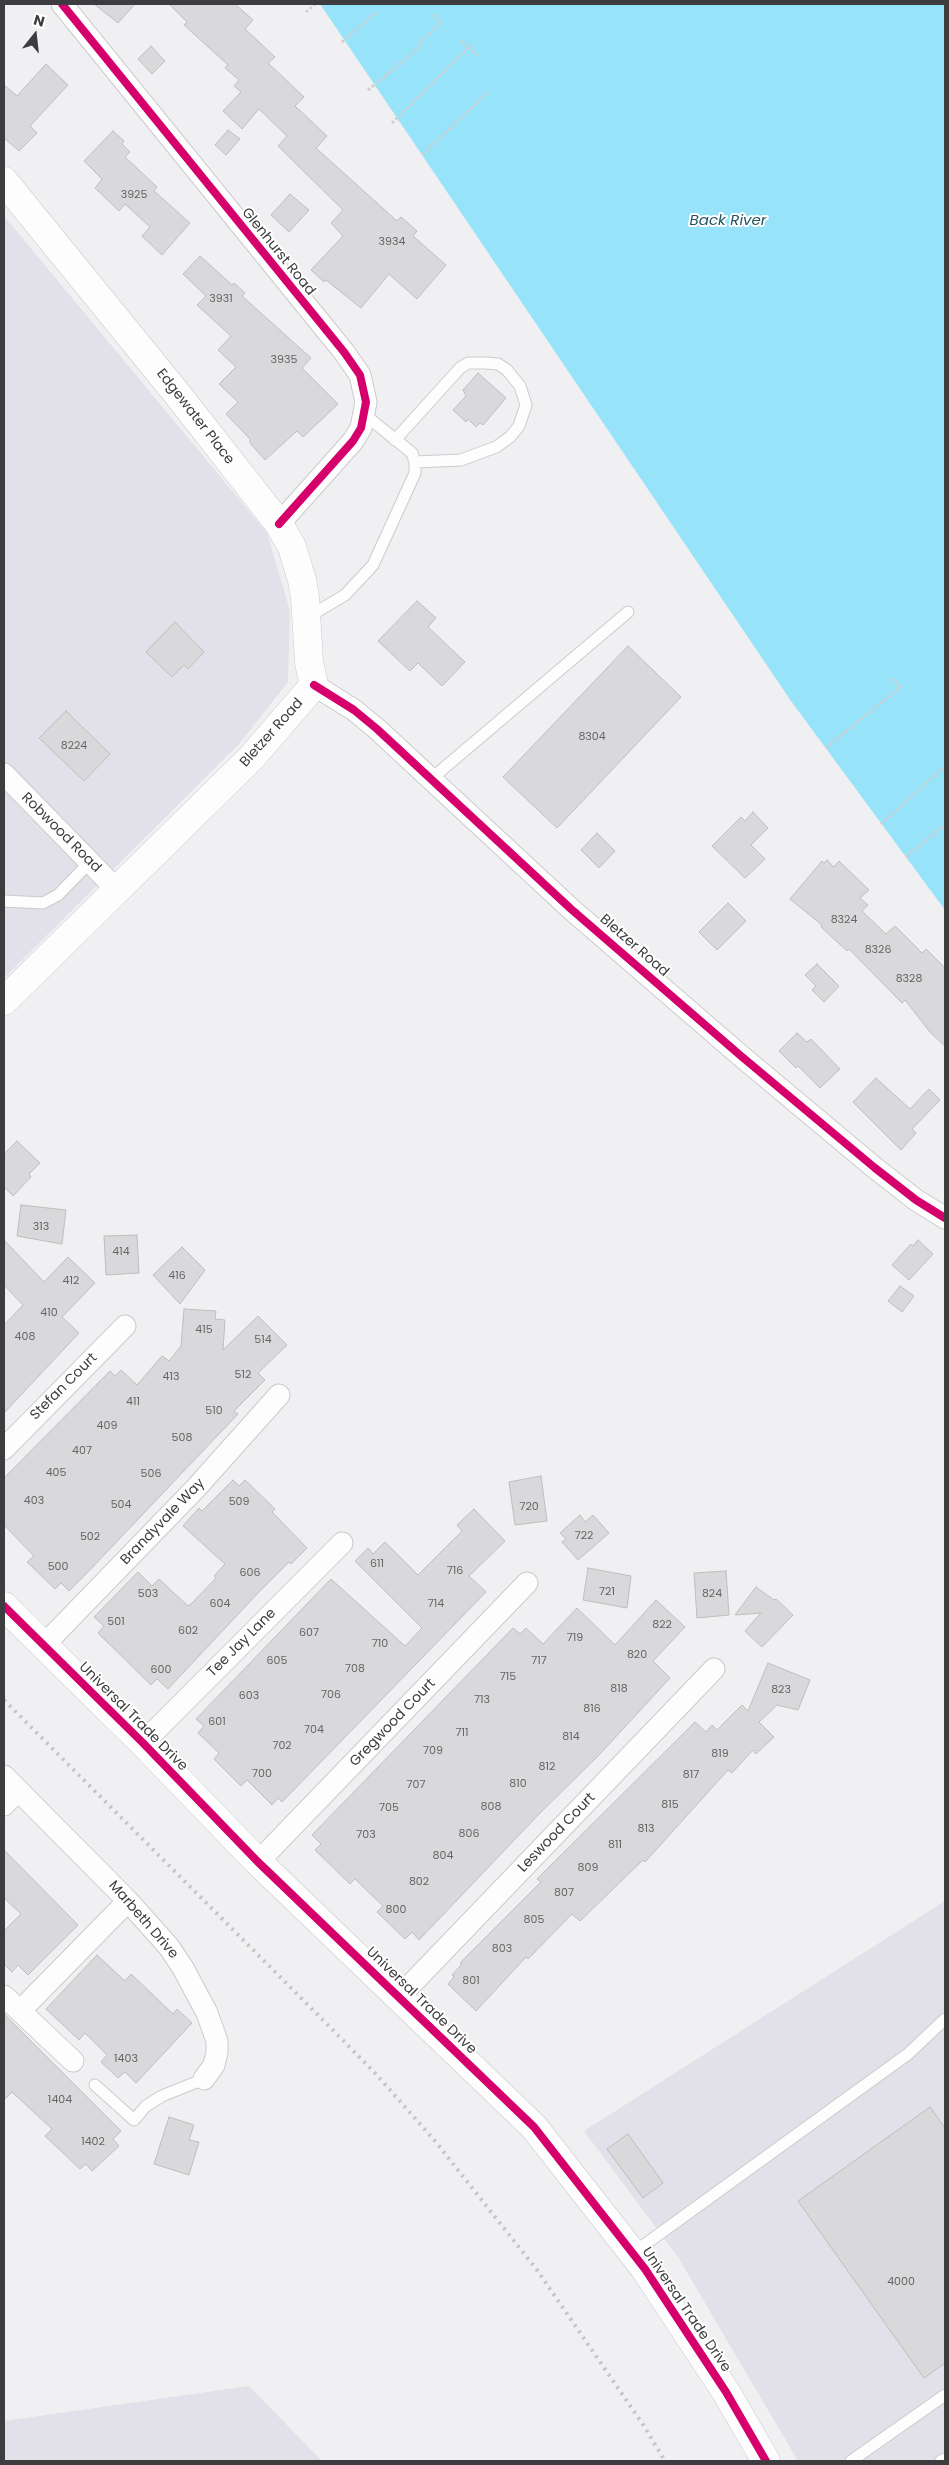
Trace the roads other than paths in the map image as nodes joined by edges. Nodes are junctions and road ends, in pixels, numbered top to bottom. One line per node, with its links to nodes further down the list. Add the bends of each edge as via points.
1 (62, 4): 3 (street, Glenhurst Road, via 353,363 364,387)
2 (4, 181): 6 (street, Edgewater Place)
3 (365, 415): 4 (lane); 6 (street, Glenhurst Road, via 353,441)
4 (395, 440): 5 (lane, via 412,453); 5 (lane, via 468,363 498,364 507,370 520,386 526,405 519,426 510,437 496,447 460,460)
5 (415, 462): 8 (lane, via 415,473 373,565 345,595)
6 (279, 524): 8 (street, Edgewater Place, via 298,564)
7 (628, 612): 11 (lane)
8 (306, 618): 9 (street, Edgewater Place)
9 (314, 686): 11 (street, Bletzer Road, via 354,710); 13 (street, Bletzer Road, via 252,757)
10 (4, 774): 12 (street, Robwood Road)
11 (431, 779): 16 (street, Bletzer Road, via 571,909 741,1056 916,1200)
12 (90, 862): 13 (street, Robwood Road); 14 (lane, via 58,895 43,903)
13 (118, 891): 15 (street, Bletzer Road)
14 (4, 901)
15 (4, 1001)
16 (945, 1218)
17 (125, 1326): 19 (street, Stefan Court)
18 (279, 1395): 23 (street, Brandyvale Way, via 196,1488)
19 (4, 1449)
20 (342, 1543): 25 (street, Tee Jay Lane)
21 (528, 1584): 27 (street, Gregwood Court)
22 (4, 1606): 23 (street, Universal Trade Drive)
23 (44, 1645): 25 (street, Universal Trade Drive)
24 (714, 1669): 30 (street, Leswood Court)
25 (143, 1743): 27 (street, Universal Trade Drive)
26 (8, 1790): 28 (street, Marbeth Drive)
27 (258, 1862): 30 (street, Universal Trade Drive)
28 (128, 1901): 31 (street); 34 (street, Marbeth Drive, via 169,1947 207,2013 217,2052 214,2065)
29 (4, 1996): 31 (street)
30 (399, 1997): 36 (street, Universal Trade Drive, via 534,2127)
31 (20, 2011): 33 (street)
32 (945, 2019): 36 (lane, via 908,2054)
33 (73, 2061)
34 (204, 2080): 35 (lane, Marbeth Drive, via 154,2101 134,2120)
35 (95, 2084)
36 (633, 2253): 39 (street, Universal Trade Drive, via 726,2392)
37 (945, 2395): 40 (lane)
38 (945, 2459): 41 (lane)
39 (766, 2461)
40 (851, 2461)
41 (941, 2461)

